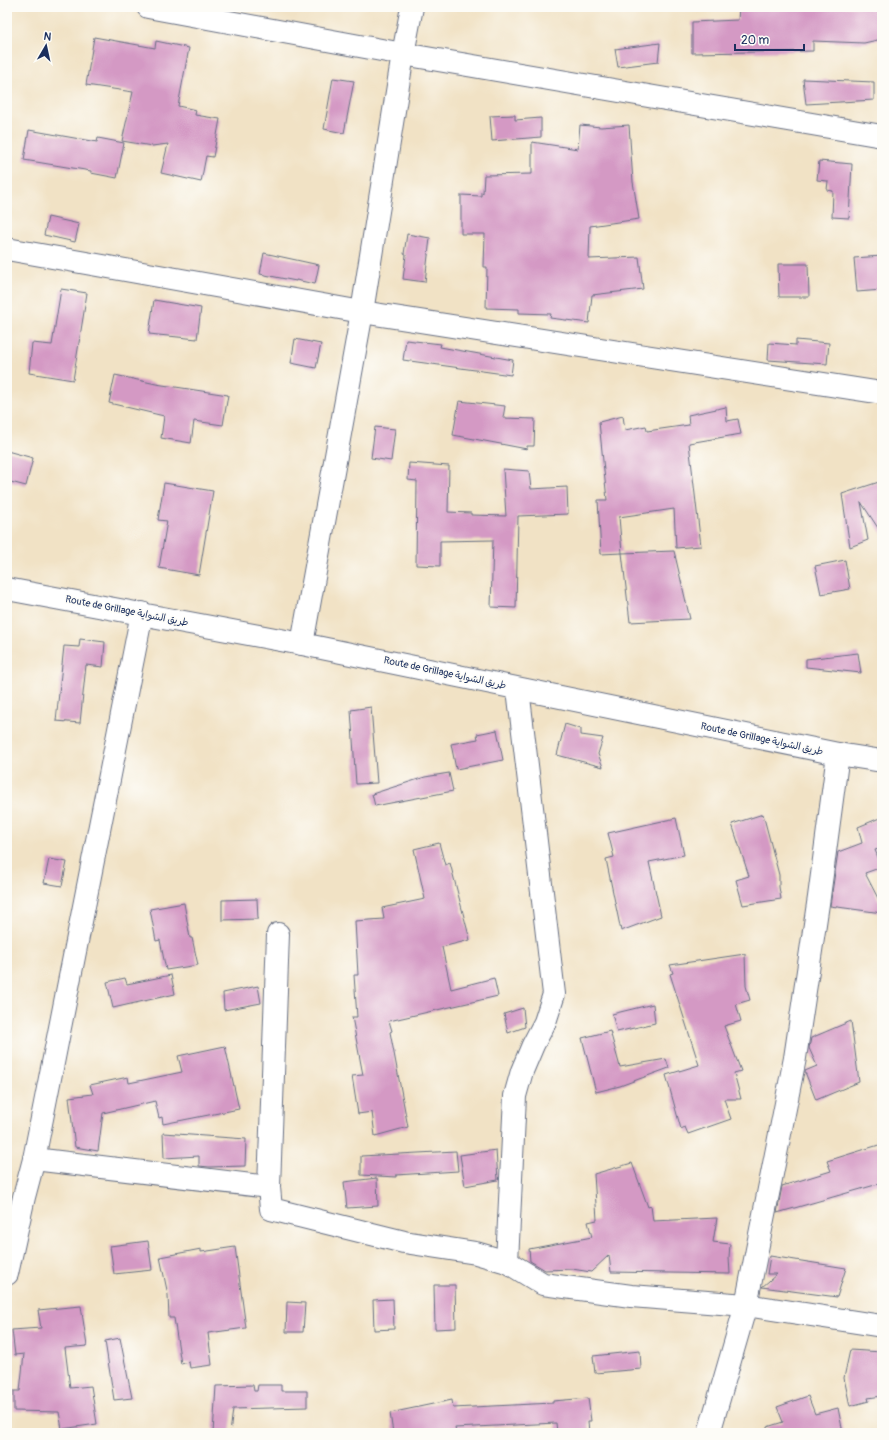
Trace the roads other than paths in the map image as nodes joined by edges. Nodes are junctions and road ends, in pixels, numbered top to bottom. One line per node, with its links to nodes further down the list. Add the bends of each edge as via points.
1 (148, 7): 3 (street)
2 (412, 7): 3 (street)
3 (403, 54): 4 (street); 6 (street)
4 (882, 136)
5 (7, 249): 6 (street)
6 (362, 312): 7 (street); 10 (street)
7 (882, 393)
8 (7, 589): 9 (street, Route de Grillage طريق الشواية)
9 (142, 613): 10 (street, Route de Grillage طريق الشواية); 15 (street)
10 (302, 644): 11 (street, Route de Grillage طريق الشواية)
11 (518, 688): 12 (street, Route de Grillage طريق الشواية); 17 (street, via 554,994 545,1022 522,1071 515,1096)
12 (838, 754): 13 (street, Route de Grillage طريق الشواية); 19 (street, via 795,1058)
13 (882, 762)
14 (278, 934): 16 (street)
15 (34, 1159): 16 (street); 18 (street)
16 (269, 1187): 17 (street, via 271,1209 404,1242 476,1253)
17 (506, 1262): 19 (street, via 543,1284 631,1296)
18 (7, 1274)
19 (746, 1305): 20 (street); 21 (street)
20 (882, 1326)
21 (709, 1433)

